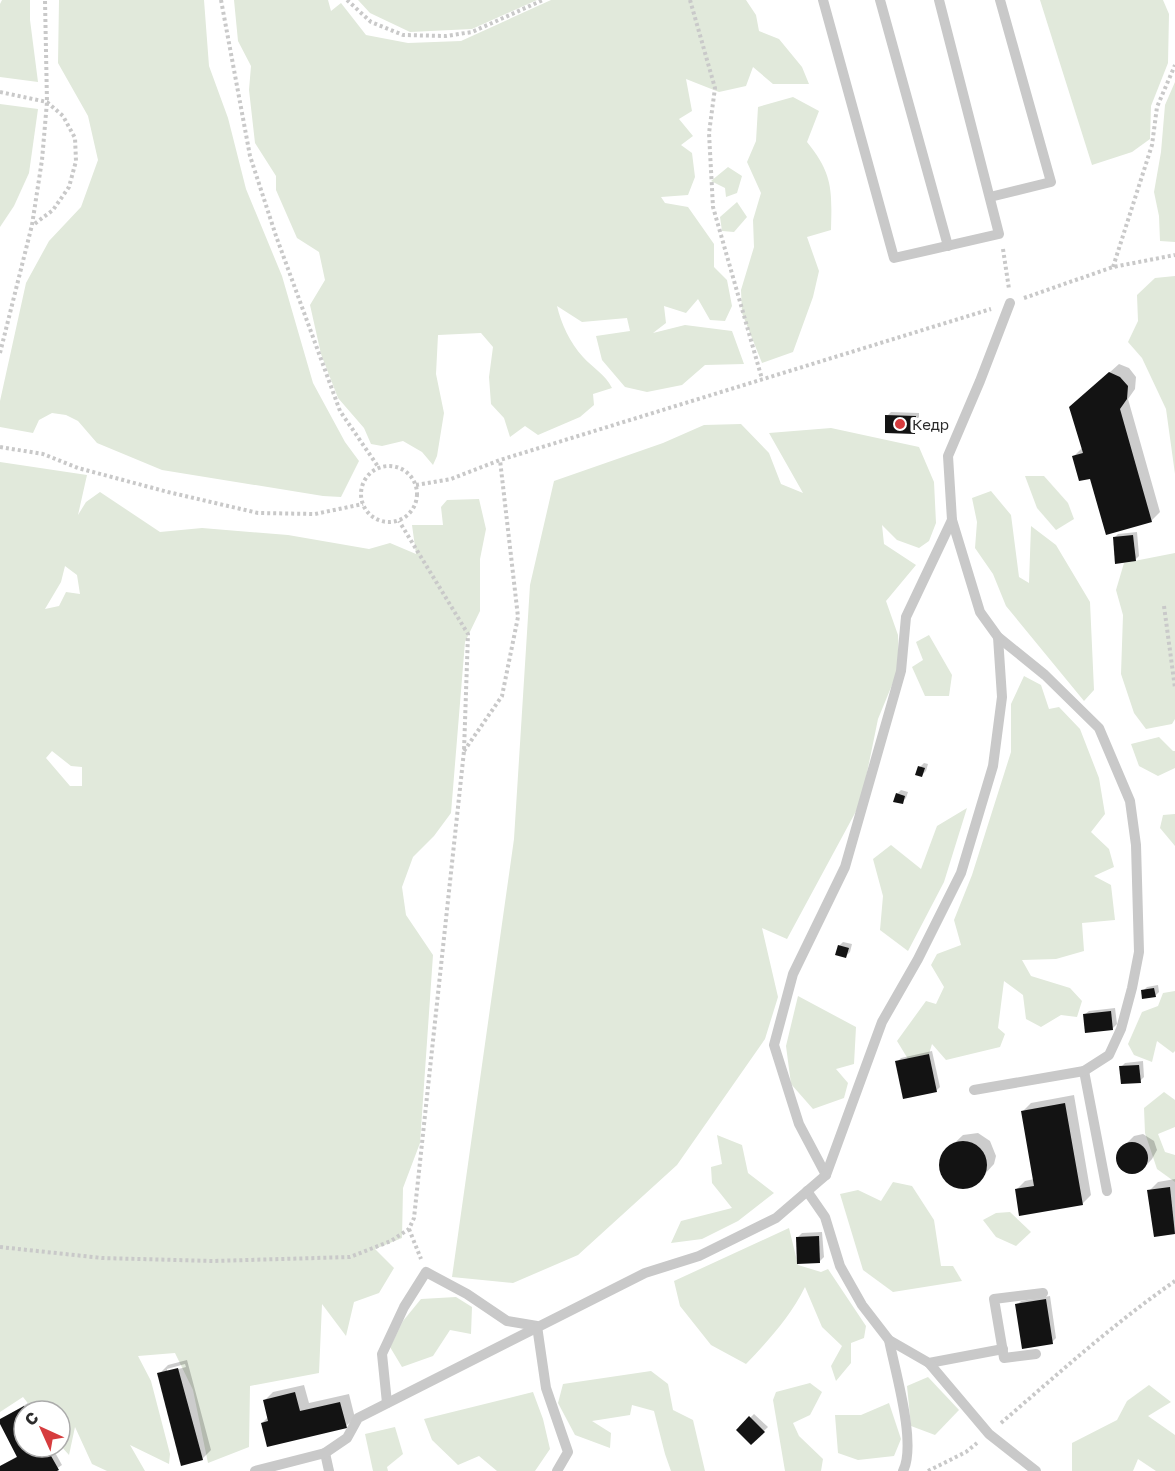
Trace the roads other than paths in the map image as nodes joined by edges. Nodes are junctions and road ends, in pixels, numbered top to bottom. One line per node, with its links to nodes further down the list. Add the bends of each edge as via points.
1 (823, 0): 6 (lane, via 894,258)
2 (880, 0): 6 (lane)
3 (939, 0): 5 (lane)
4 (1000, 0): 5 (lane, via 1051,182)
5 (990, 196): 6 (lane, via 999,234)
6 (948, 246)
7 (1010, 303): 8 (lane, via 948,456)
8 (952, 520): 9 (lane, via 980,612); 12 (lane, via 906,617 901,671 845,867 793,974 774,1045 799,1124)
9 (998, 637): 10 (lane, via 1045,675 1099,728 1130,801 1136,845 1139,952 1121,1029 1109,1055); 12 (lane, via 1002,696 993,766 961,873 882,1022)
10 (1084, 1071): 11 (lane); 14 (lane)
11 (975, 1090)
12 (826, 1174): 13 (lane)
13 (807, 1191): 16 (lane, via 776,1218 699,1256 645,1273); 17 (lane, via 825,1217 840,1266 862,1305)
14 (1107, 1191)
15 (1043, 1293): 18 (lane, via 994,1299)
16 (537, 1326): 21 (lane); 21 (lane, via 507,1321 426,1272 382,1354); 25 (lane, via 546,1388 568,1452)
17 (889, 1340): 20 (lane); 26 (lane, via 908,1435)
18 (1003, 1349): 19 (lane, via 1004,1358); 20 (lane)
19 (1036, 1354)
20 (929, 1364): 27 (lane, via 989,1434)
21 (387, 1403): 22 (lane, via 358,1418 347,1438)
22 (325, 1453): 23 (lane); 24 (lane)
23 (255, 1471)
24 (329, 1471)
25 (557, 1471)
26 (903, 1471)
27 (1036, 1471)

